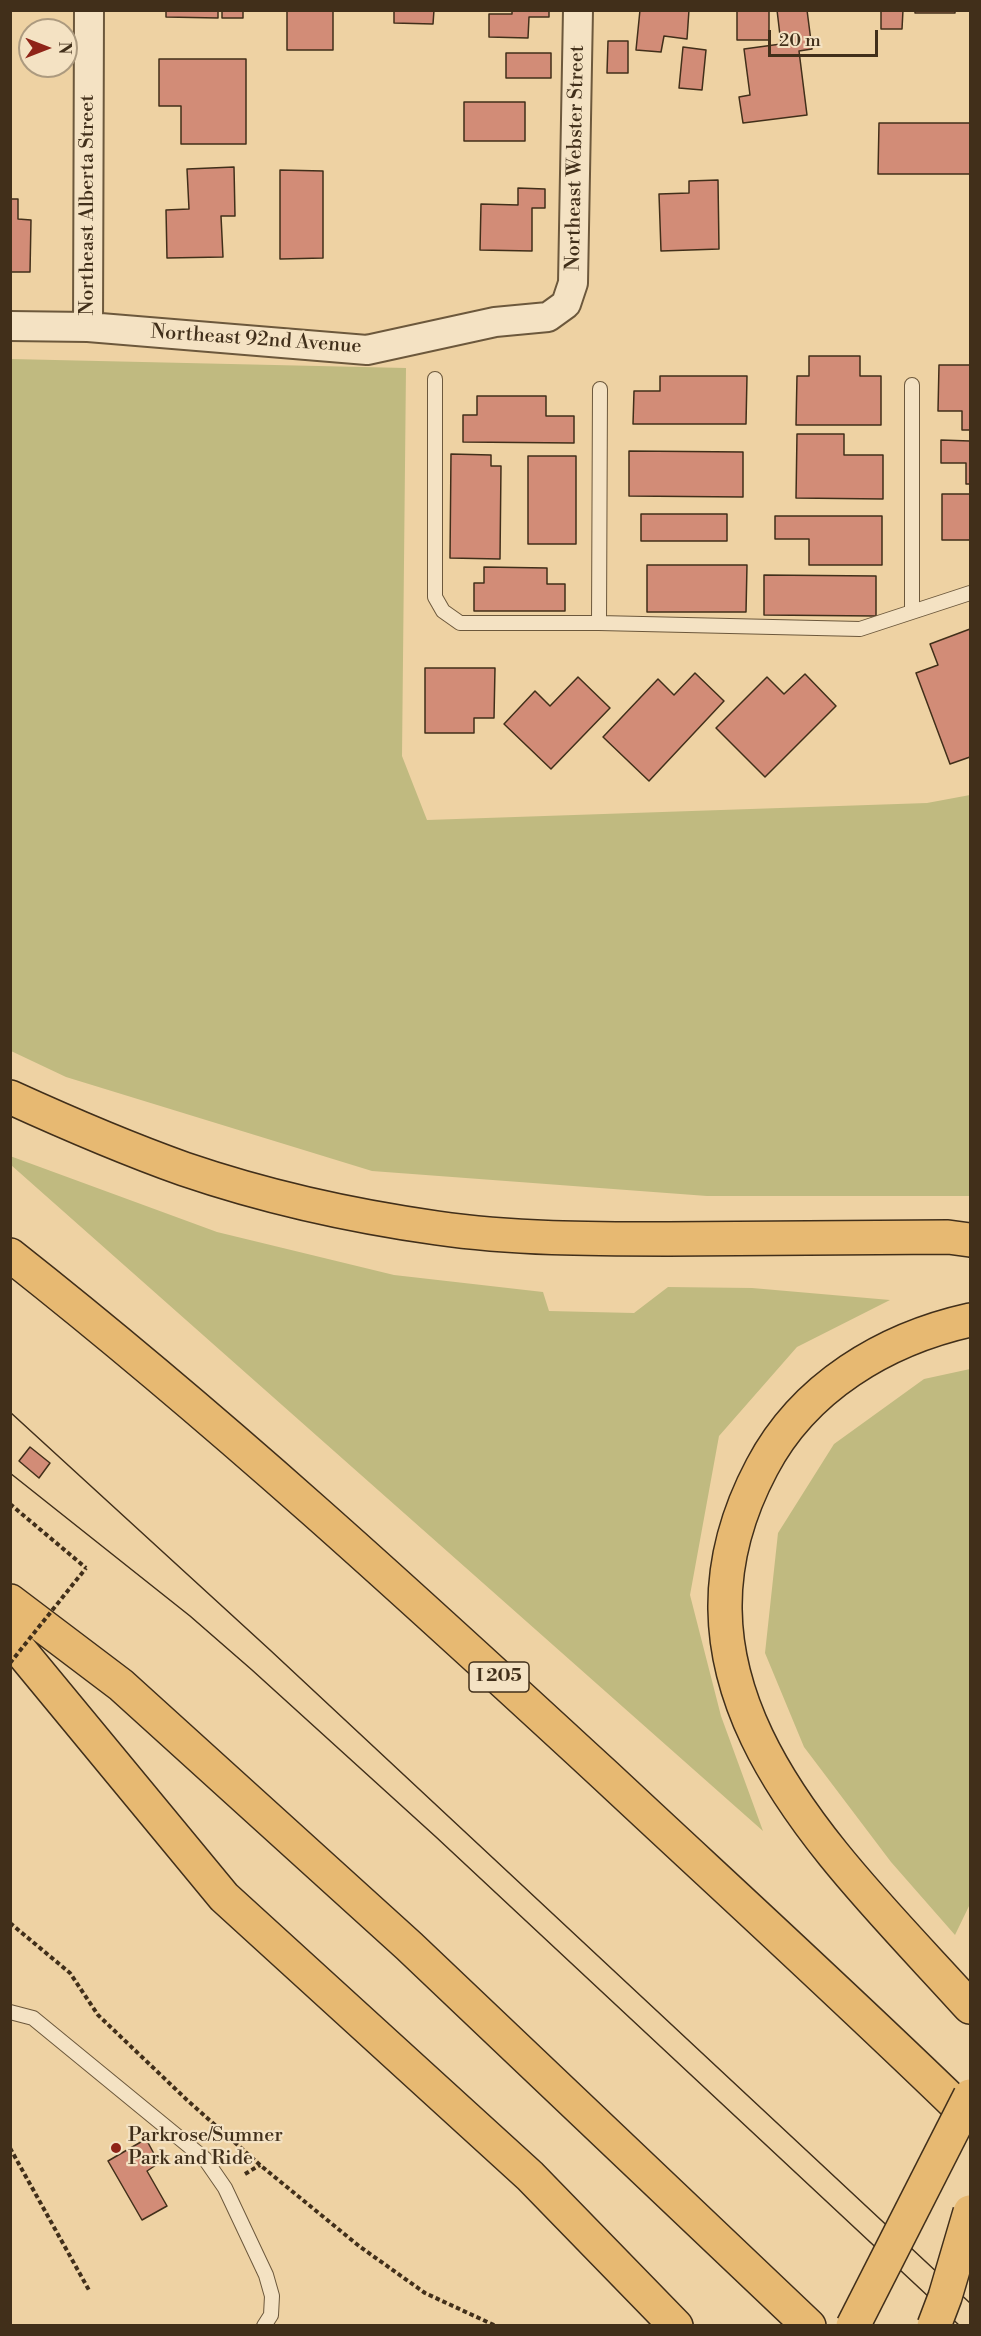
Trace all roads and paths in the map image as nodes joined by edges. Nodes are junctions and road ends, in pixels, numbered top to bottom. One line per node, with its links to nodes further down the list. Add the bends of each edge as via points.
1 (89, 10): 5 (street, Northeast Alberta Street)
2 (578, 10): 3 (street, Northeast Webster Street, via 573,283)
3 (566, 304): 5 (street, Northeast 92nd Avenue, via 548,317 495,322 367,350)
4 (10, 326): 5 (street, Northeast 92nd Avenue)
5 (88, 327)
6 (435, 379): 11 (lane, via 435,597 443,611 460,624)
7 (912, 385): 10 (lane)
8 (600, 389): 11 (lane)
9 (970, 593): 10 (lane)
10 (912, 611): 11 (lane, via 860,629)
11 (599, 623)
12 (10, 1097): 13 (main road, via 184,1169 306,1203 440,1228 627,1239)
13 (970, 1240)
14 (10, 1255): 24 (main road, I 205, via 200,1409 392,1579)
15 (970, 1320): 21 (main road, via 919,1334 860,1363 808,1405 787,1429 767,1456 740,1516 730,1548 726,1615 728,1646 745,1710 790,1797 826,1846)
16 (10, 1504): 19 (path, bridge, via 86,1568)
17 (10, 1601): 31 (main road, via 121,1685 200,1756 408,1946)
18 (10, 1638): 30 (main road, via 224,1898 530,2176)
19 (10, 1663)
20 (10, 1923): 29 (path, via 70,1973 98,2015 187,2100 359,2247 425,2293)
21 (970, 2007)
22 (10, 2012): 28 (lane, via 33,2018 205,2159 225,2188 266,2275 272,2296 271,2315)
23 (970, 2096): 32 (main road, bridge)
24 (970, 2118)
25 (10, 2148): 27 (path)
26 (970, 2212): 33 (main road, bridge)
27 (90, 2292)
28 (264, 2325)
29 (496, 2325)
30 (676, 2325)
31 (809, 2325)
32 (853, 2325)
33 (934, 2325)

